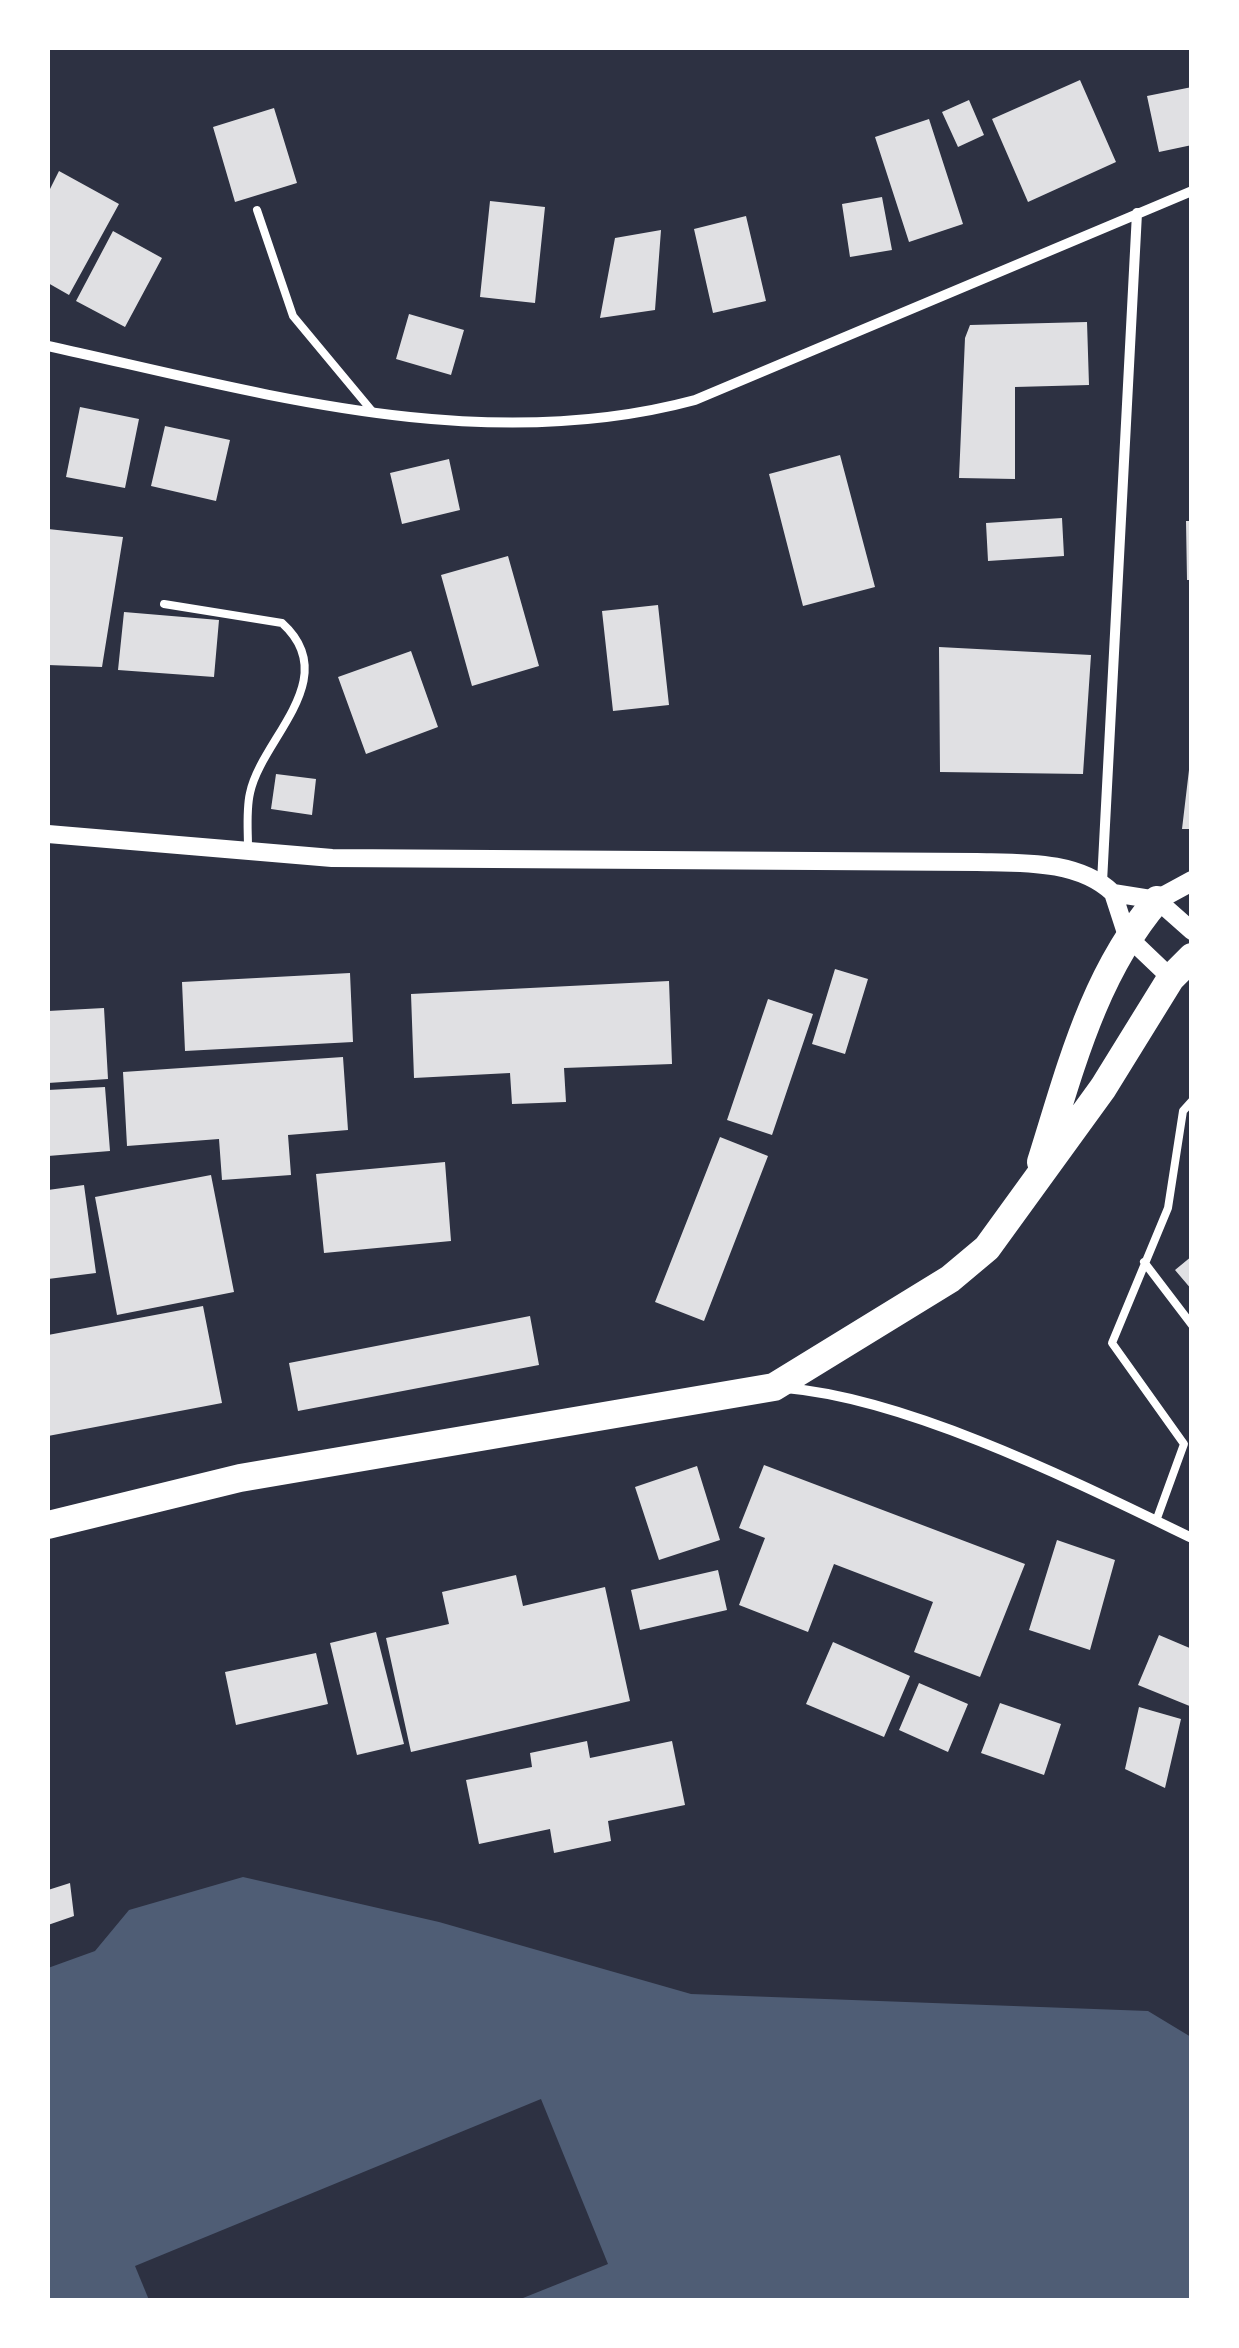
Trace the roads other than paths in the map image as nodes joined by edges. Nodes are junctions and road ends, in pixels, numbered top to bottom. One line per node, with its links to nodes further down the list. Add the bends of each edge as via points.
1 (1192, 191): 3 (street)
2 (257, 210): 5 (lane, via 293,316)
3 (1138, 213): 5 (street, via 695,400 652,412 486,421); 10 (street)
4 (48, 346): 5 (street)
5 (375, 414)
6 (164, 604): 8 (lane, via 282,623 294,634 303,678 296,708 249,793)
7 (48, 834): 8 (street)
8 (248, 852): 10 (street, via 1022,863 1056,867)
9 (1192, 881): 11 (main road)
10 (1107, 888): 11 (street); 13 (street)
11 (1158, 900): 12 (street); 13 (highway)
12 (1192, 932)
13 (1126, 936): 15 (street); 17 (highway, via 1089,1012)
14 (1192, 957): 15 (highway)
15 (1171, 978): 17 (highway)
16 (1192, 1101): 18 (lane, via 1184,1111 1168,1208)
17 (1033, 1188): 20 (highway, via 987,1248 950,1279)
18 (1144, 1262): 19 (lane); 21 (lane, via 1112,1343)
19 (1192, 1325)
20 (774, 1387): 22 (street, via 879,1406); 23 (highway, via 240,1478)
21 (1188, 1442): 22 (lane)
22 (1156, 1521): 24 (street)
23 (48, 1525)
24 (1192, 1538)

